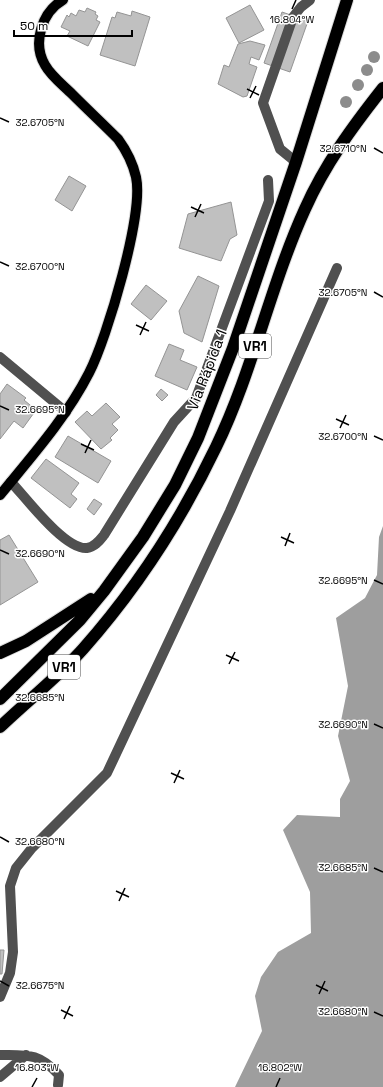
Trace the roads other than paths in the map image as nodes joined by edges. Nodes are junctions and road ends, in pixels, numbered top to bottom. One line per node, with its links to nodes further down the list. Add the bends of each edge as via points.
1 (63, 0): 9 (main road, via 51,10 40,31 40,48 44,64 121,144 136,178 137,199 122,276 102,340 89,372)
2 (310, 0): 5 (street, via 294,16 263,104 280,149)
3 (347, 0): 5 (highway, Via Rápida 1 / VR1)
4 (383, 88): 15 (highway, VR1, via 335,153 306,208 234,406 217,446 164,543 122,602 82,650)
5 (296, 162): 12 (highway, Via Rápida 1 / VR1, via 234,348 198,438 175,485 143,537)
6 (268, 180): 10 (street, via 269,201 196,398 174,422 97,544 88,548 76,547 65,540)
7 (337, 268): 16 (street, via 230,511 107,773 32,848 16,868 10,886 13,952 10,973)
8 (0, 356): 9 (street)
9 (66, 412): 10 (main road)
10 (11, 482): 11 (main road)
11 (0, 495)
12 (104, 591): 13 (highway, via 53,626); 14 (highway, Via Rápida 1 / VR1, via 80,620)
13 (0, 653)
14 (0, 699)
15 (0, 727)
16 (0, 997)
17 (0, 1055): 18 (street)
18 (26, 1055): 19 (street); 20 (street, via 47,1062 59,1074)
19 (0, 1077)
20 (58, 1085)

